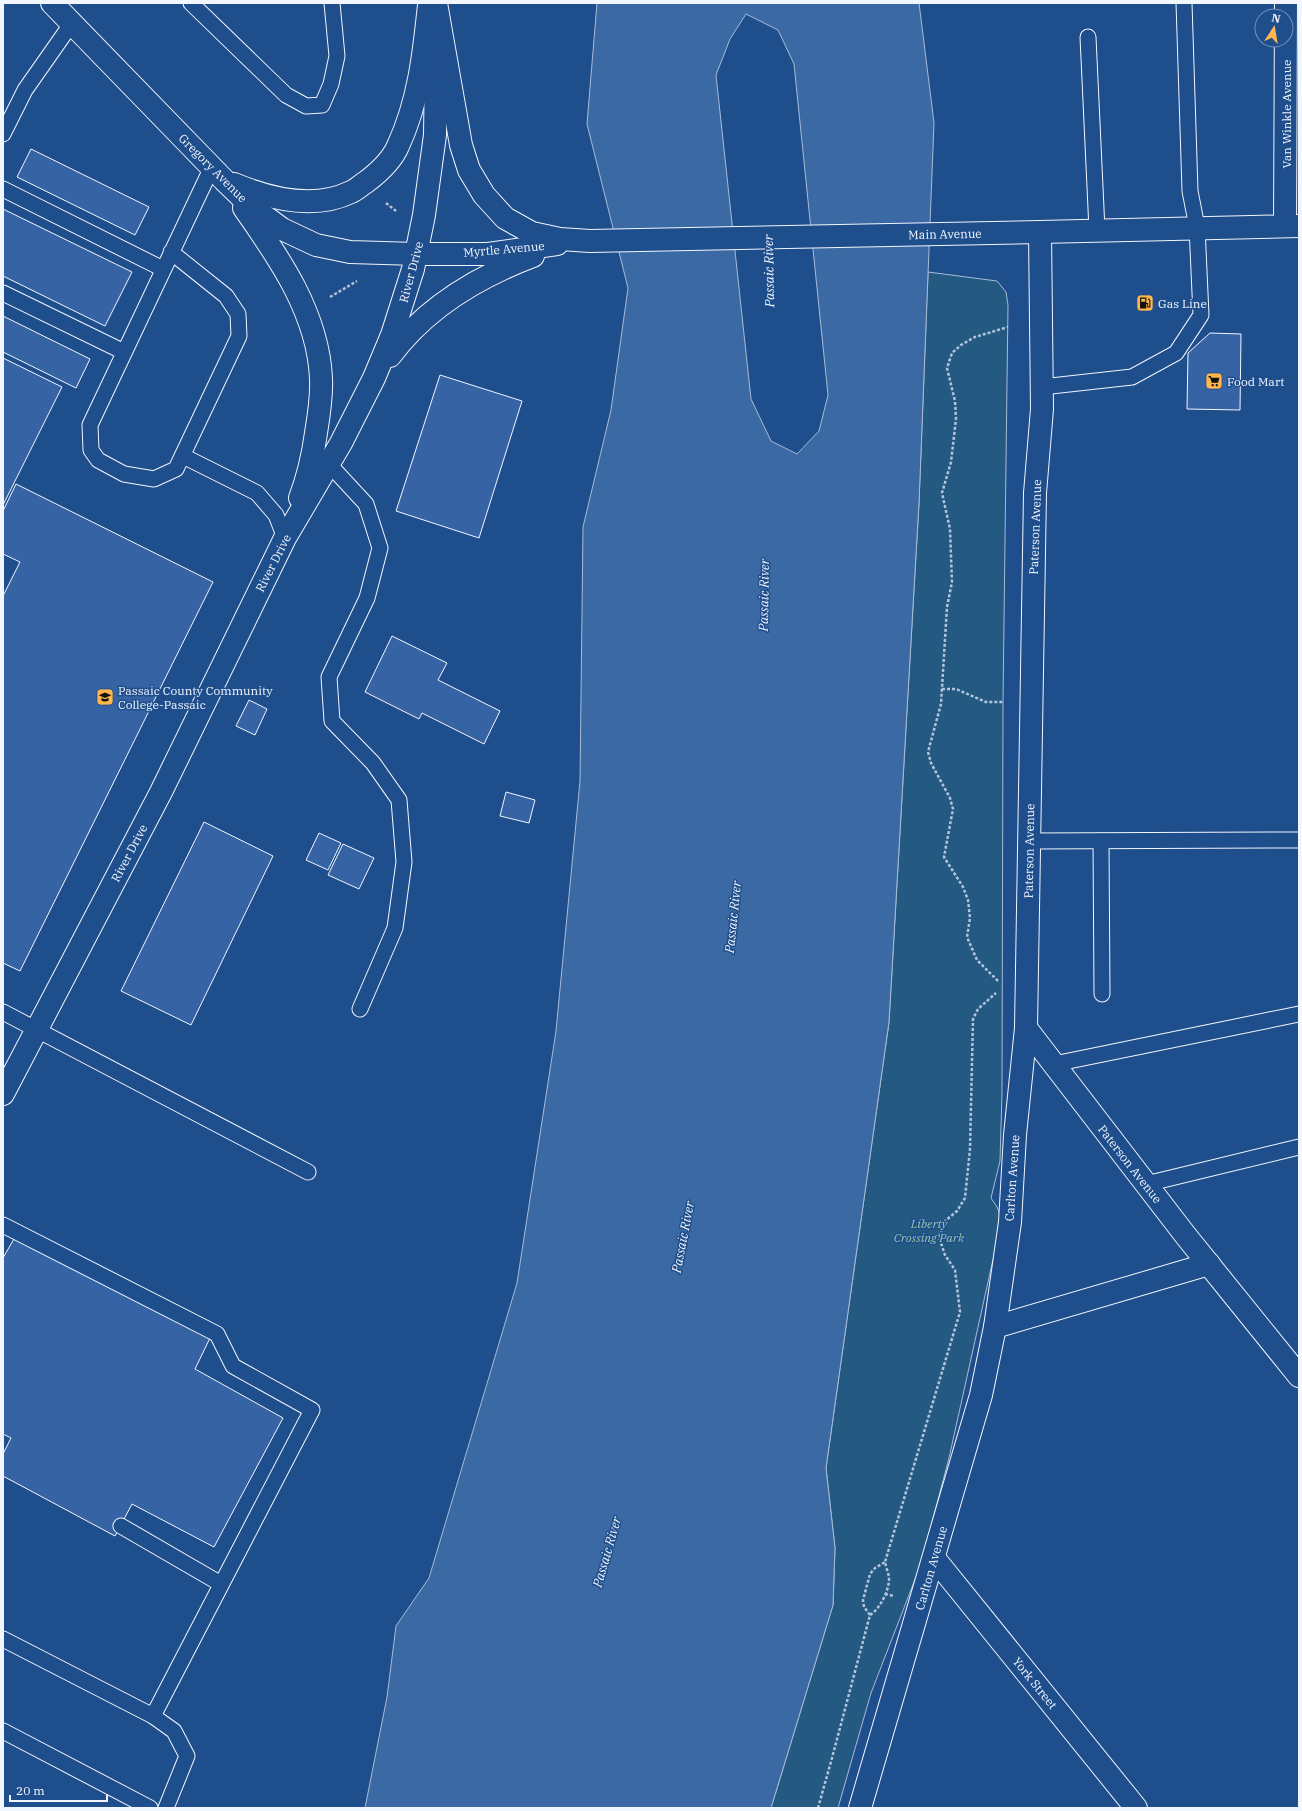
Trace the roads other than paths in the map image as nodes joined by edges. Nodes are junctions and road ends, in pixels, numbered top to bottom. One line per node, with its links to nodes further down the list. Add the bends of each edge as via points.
1 (191, 3): 2 (lane, via 286,95 306,106 322,105 331,84 337,56)
2 (332, 3)
3 (429, 3): 11 (main road, via 419,81 411,115 397,148 376,174 352,192 322,202 281,199 255,193)
4 (435, 3): 17 (main road, via 461,145 469,170 484,195 506,218 532,233 560,239); 19 (main road, River Drive, via 435,135)
5 (1184, 3): 14 (lane, via 1190,191)
6 (1286, 3): 13 (main road, Van Winkle Avenue)
7 (54, 4): 8 (main road, Gregory Avenue)
8 (72, 23): 10 (lane, via 25,90); 11 (main road, Gregory Avenue)
9 (1088, 37): 15 (lane)
10 (3, 134)
11 (218, 174): 18 (lane); 19 (main road, Gregory Avenue, via 252,207 282,229 316,245 350,252); 26 (main road, via 270,246 293,284 308,317 317,346 321,379)
12 (3, 189): 20 (lane)
13 (1292, 226): 14 (main road, Main Avenue)
14 (1197, 227): 15 (main road, Main Avenue); 24 (lane, via 1201,315 1176,353 1132,377)
15 (1097, 230): 16 (main road, Main Avenue)
16 (1040, 232): 17 (main road, Main Avenue); 24 (main road, Paterson Avenue)
17 (590, 241): 19 (main road, Myrtle Avenue, via 488,254); 23 (main road, via 546,252 508,266 469,285 433,310 401,341)
18 (171, 252): 20 (lane); 25 (lane, via 226,296 238,314 239,336)
19 (417, 254): 23 (main road, River Drive, via 392,335)
20 (163, 269): 22 (lane)
21 (3, 293): 22 (lane)
22 (124, 352): 25 (lane, via 90,425 91,450 98,460 124,474 154,479 176,469)
23 (374, 378): 26 (main road, River Drive)
24 (1042, 387): 29 (main road, Paterson Avenue, via 1035,493)
25 (183, 456): 27 (lane, via 258,493 276,515)
26 (321, 459): 27 (main road, River Drive, via 302,494); 32 (lane, via 366,504 380,548 367,598 329,677 332,721 373,763 399,800 404,862 395,928)
27 (285, 538): 36 (main road, River Drive, via 161,792)
28 (1299, 840): 30 (lane)
29 (1029, 841): 30 (lane); 35 (main road, Paterson Avenue)
30 (1101, 841): 31 (lane)
31 (1102, 994)
32 (360, 1009)
33 (3, 1012): 36 (lane)
34 (1299, 1014): 37 (lane)
35 (1026, 1028): 37 (main road, Paterson Avenue); 44 (main road, Carlton Avenue, via 1015,1135 1010,1222)
36 (36, 1030): 38 (main road, River Drive); 40 (lane)
37 (1054, 1064): 41 (main road, Paterson Avenue)
38 (3, 1094)
39 (1299, 1147): 41 (lane)
40 (308, 1172)
41 (1146, 1184): 43 (main road, Paterson Avenue)
42 (3, 1225): 48 (lane, via 217,1334 233,1366 312,1410)
43 (1209, 1264): 44 (main road); 45 (main road, Paterson Avenue)
44 (995, 1327): 47 (main road, Carlton Avenue, via 981,1395)
45 (1299, 1376)
46 (121, 1526): 48 (lane)
47 (934, 1558): 54 (main road, Carlton Avenue); 55 (main road, York Street)
48 (222, 1584): 50 (lane)
49 (3, 1638): 50 (lane)
50 (153, 1716): 53 (lane, via 174,1731 187,1756)
51 (3, 1731): 52 (lane)
52 (150, 1808)
53 (166, 1808)
54 (860, 1808)
55 (1136, 1808)

